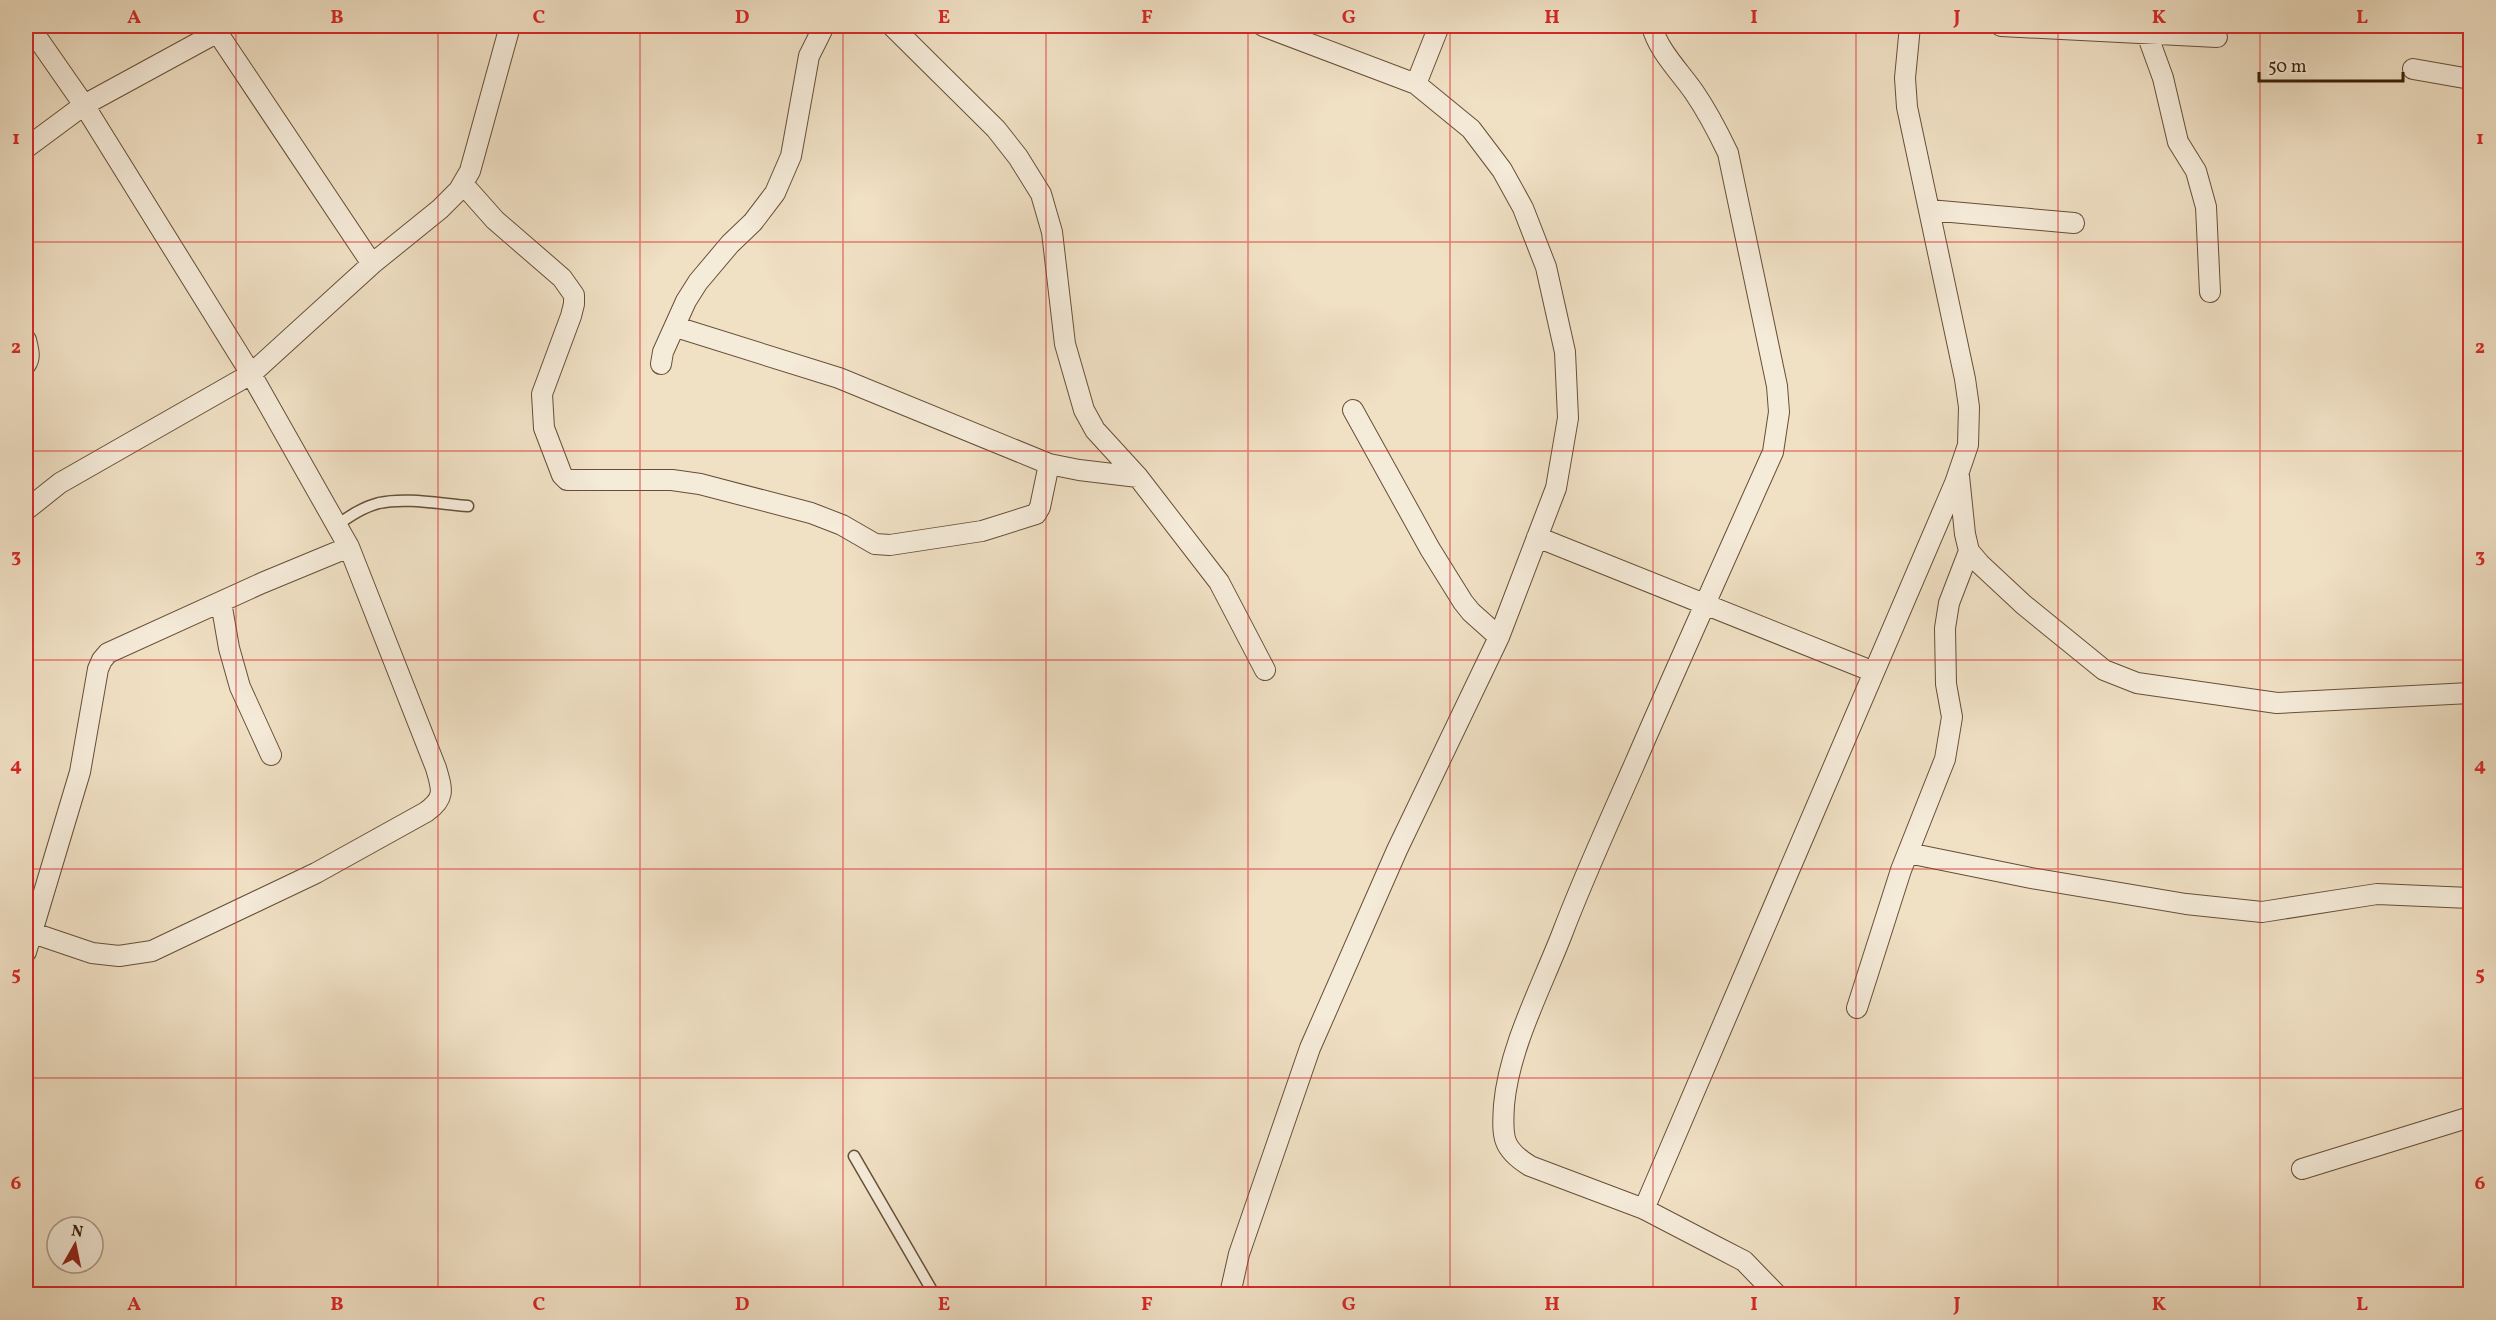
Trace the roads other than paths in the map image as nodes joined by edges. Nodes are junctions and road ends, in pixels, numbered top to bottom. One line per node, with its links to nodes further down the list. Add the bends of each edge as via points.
1 (28, 26): 16 (street)
2 (510, 26): 18 (street, via 470,171)
3 (824, 26): 23 (street, via 809,56 791,156 775,194 709,267 686,301)
4 (892, 26): 31 (street, via 996,129 1041,194 1053,232 1065,344 1084,410 1095,430)
5 (1263, 26): 15 (street)
6 (1439, 26): 15 (street)
7 (1652, 26): 39 (street, via 1728,153 1777,386 1779,412 1773,452)
8 (1910, 26): 19 (street, via 1905,78 1907,107)
9 (2001, 26): 11 (street)
10 (218, 28): 16 (street); 21 (street)
11 (2147, 34): 12 (street); 22 (street, via 2163,78 2178,142 2196,171 2206,207)
12 (2217, 37)
13 (2413, 69): 14 (street)
14 (2470, 79)
15 (1416, 84): 35 (street, via 1471,129 1502,170 1524,208 1546,267 1565,352 1568,418 1556,488)
16 (84, 105): 17 (street); 27 (street)
17 (26, 148)
18 (463, 184): 21 (street, via 440,209); 29 (street, via 574,295 571,316 542,394 544,428 567,480 672,480 700,484 811,513 875,544 890,545 982,531 1036,514)
19 (1929, 210): 20 (street); 30 (street, via 1969,407 1968,445)
20 (2074, 223)
21 (372, 264): 27 (street)
22 (2210, 292)
23 (676, 327): 26 (street); 29 (street, via 839,378)
24 (26, 340): 25 (street)
25 (26, 364)
26 (661, 364)
27 (251, 374): 33 (street, via 60,483); 34 (street)
28 (1353, 411): 40 (street, via 1463,602)
29 (1049, 464): 31 (street)
30 (1959, 474): 37 (street); 42 (street)
31 (1138, 477): 41 (street, via 1219,582)
32 (468, 506): 34 (lane, via 379,503)
33 (26, 510)
34 (337, 525): 36 (street)
35 (1537, 537): 39 (street); 40 (street)
36 (349, 547): 38 (street); 47 (street, via 436,768 441,793 436,804 316,873 152,951 119,956 92,953)
37 (1969, 551): 43 (street, via 2024,605 2104,670 2137,683 2277,703); 45 (street, via 1949,603 1945,628 1946,684 1952,717 1945,759)
38 (221, 602): 44 (street, via 240,687); 47 (street, via 108,653 102,660 80,772)
39 (1705, 603): 42 (street); 53 (street, via 1575,900 1510,1067 1504,1107 1507,1148 1515,1157)
40 (1498, 637): 55 (street, via 1397,850 1310,1048 1242,1244)
41 (1265, 670)
42 (1874, 672): 53 (street)
43 (2470, 693)
44 (271, 755)
45 (1908, 854): 46 (street, via 2186,904 2262,912 2376,894); 49 (street)
46 (2470, 898)
47 (33, 933): 48 (street)
48 (26, 952)
49 (1857, 1008)
50 (2470, 1117): 52 (street)
51 (854, 1156): 54 (lane)
52 (2302, 1169)
53 (1644, 1209): 56 (street, via 1744,1261)
54 (934, 1294)
55 (1230, 1294)
56 (1776, 1294)

